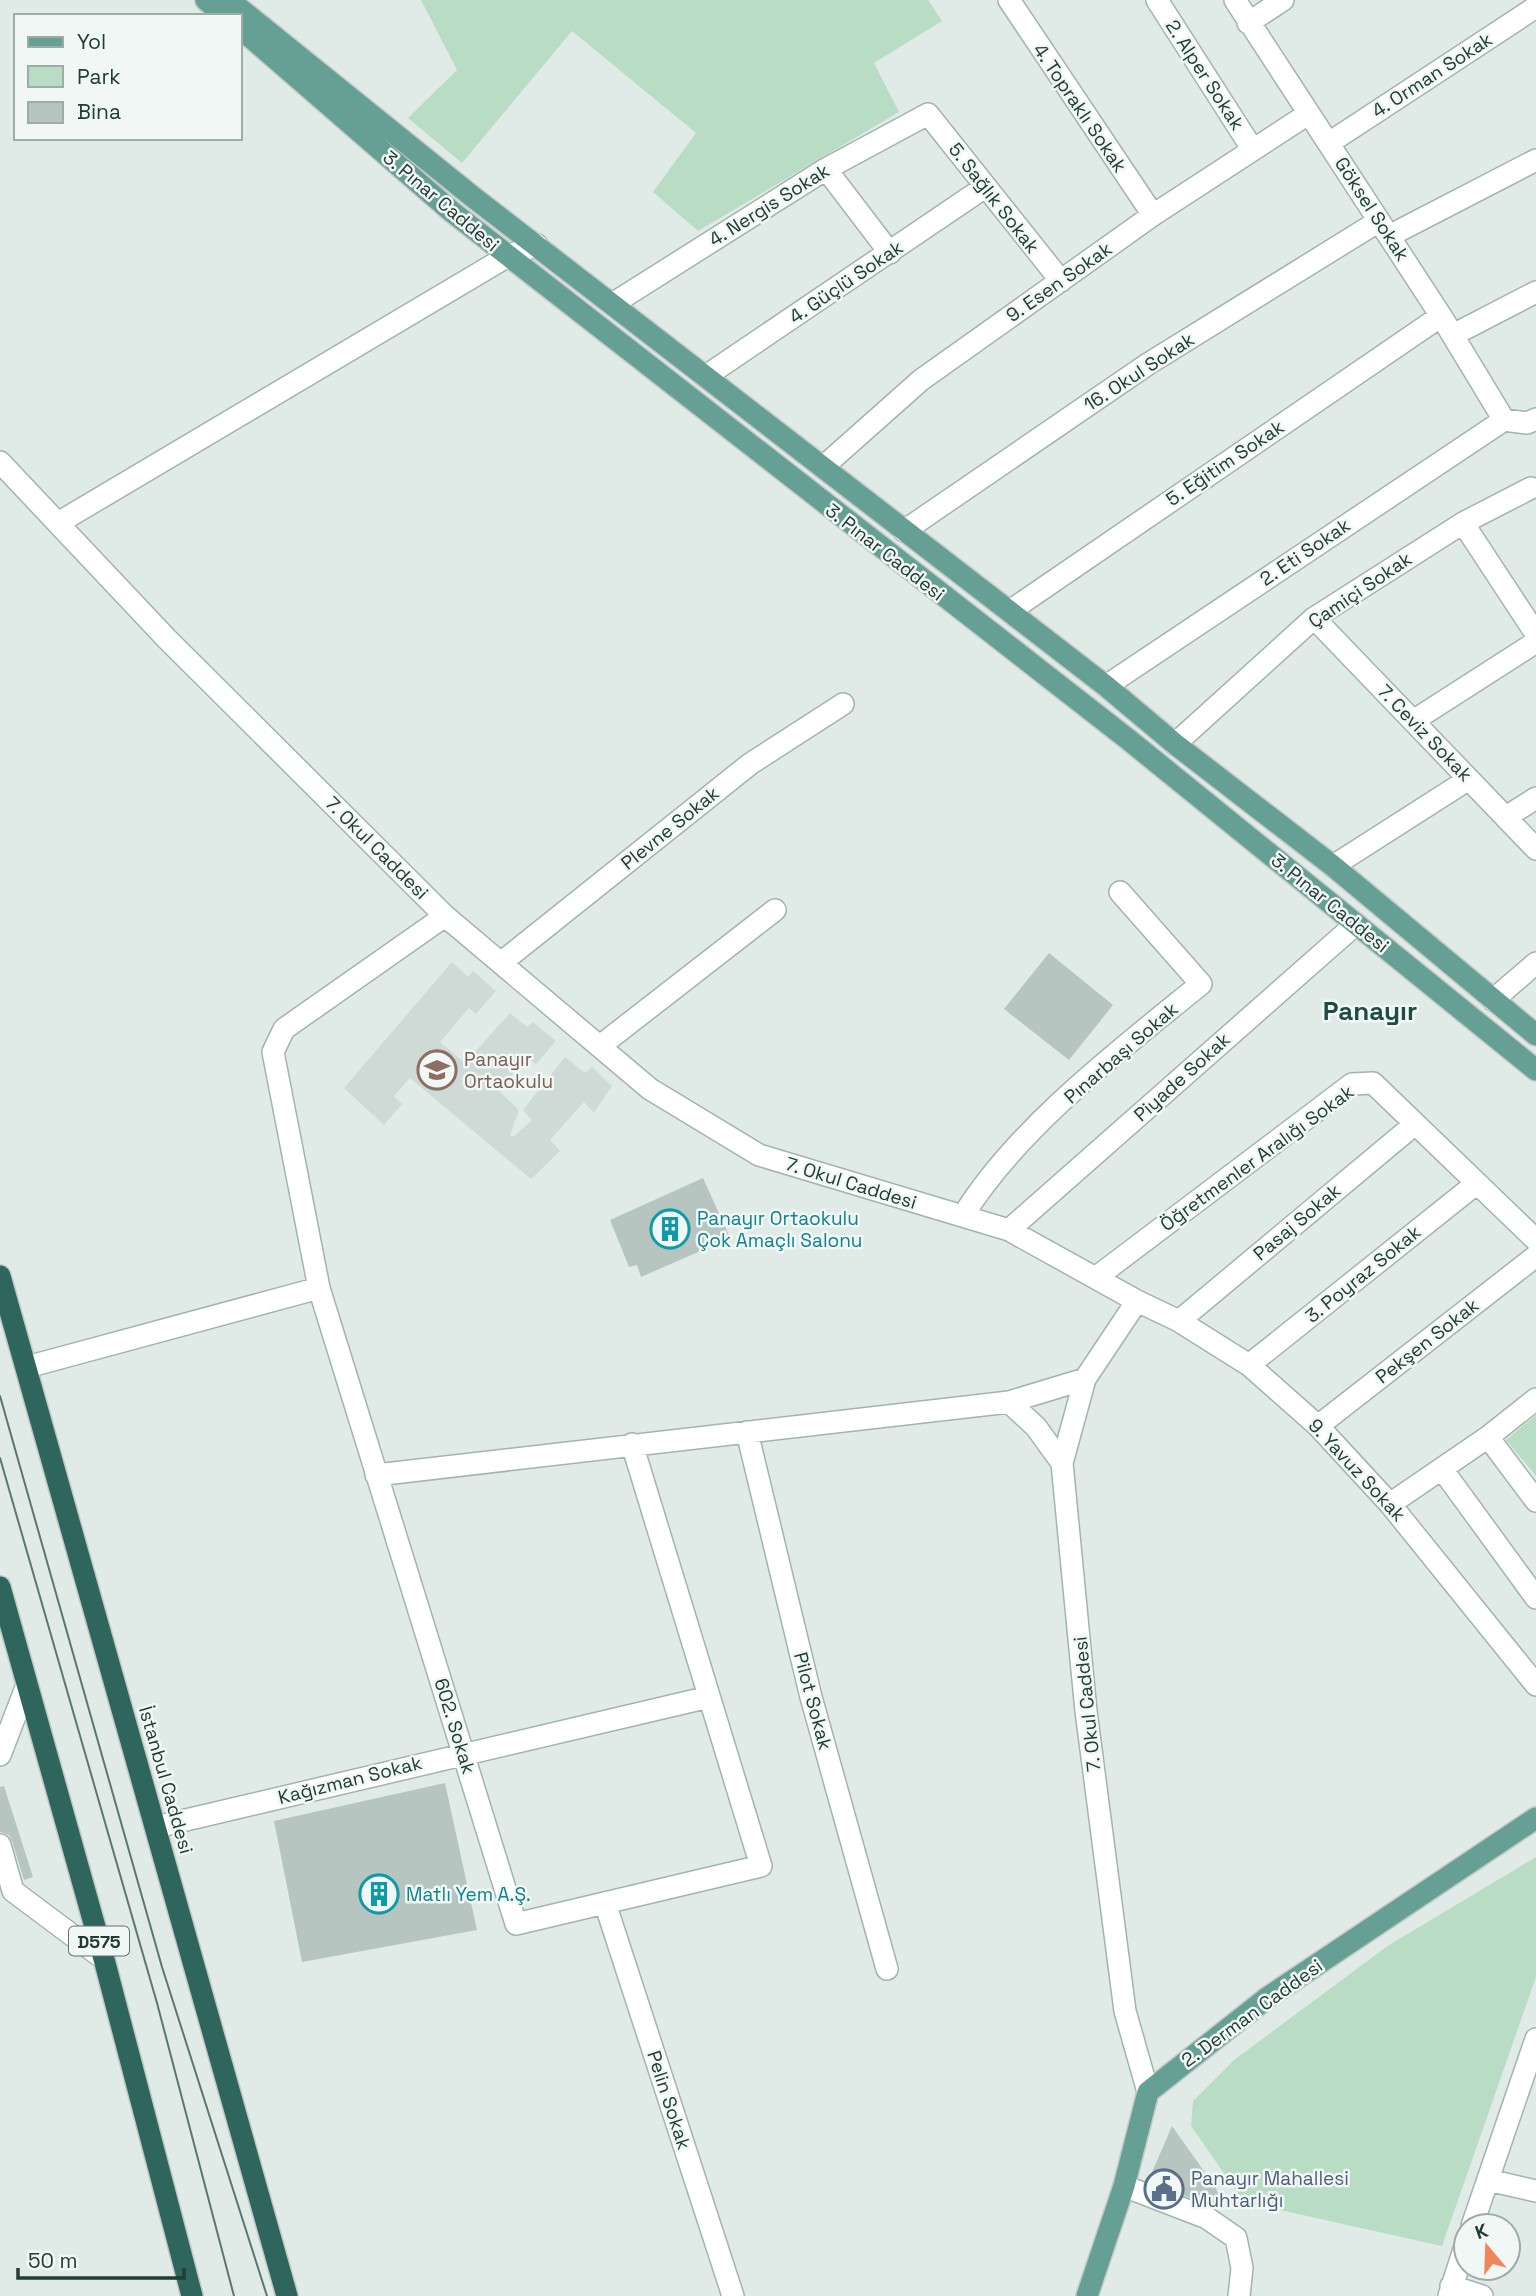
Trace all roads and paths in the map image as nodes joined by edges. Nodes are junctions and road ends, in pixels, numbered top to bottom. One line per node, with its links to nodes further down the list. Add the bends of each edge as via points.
1 (206, 0): 8 (main road)
2 (229, 0): 20 (main road, 3. Pınar Caddesi)
3 (1009, 0): 18 (street, 4. Topraklı Sokak)
4 (1157, 0): 14 (street, 2. Alper Sokak)
5 (1235, 0): 9 (street, Göksel Sokak)
6 (1283, 0): 9 (street)
7 (1536, 7): 13 (street, 4. Orman Sokak)
8 (223, 14)
9 (1248, 23): 12 (street, Göksel Sokak)
10 (242, 31): 22 (main road, 3. Pınar Caddesi)
11 (928, 114): 16 (street, 4. Nergis Sokak); 17 (street, 5. Sağlık Sokak)
12 (1308, 114): 13 (street, Göksel Sokak); 14 (street, 9. Esen Sokak)
13 (1329, 143): 19 (street, Göksel Sokak)
14 (1253, 150): 18 (street, 9. Esen Sokak)
15 (1536, 160): 19 (street, 16. Okul Sokak)
16 (826, 169): 21 (street); 25 (street, 4. Nergis Sokak)
17 (985, 187): 21 (street, 4. Güçlü Sokak); 23 (street, 5. Sağlık Sokak)
18 (1153, 215): 23 (street, 9. Esen Sokak)
19 (1384, 228): 26 (street, Göksel Sokak); 36 (street, 16. Okul Sokak, via 1149,364)
20 (537, 245): 22 (street); 25 (main road, 3. Pınar Caddesi)
21 (890, 253): 28 (street, 4. Güçlü Sokak)
22 (508, 256): 34 (street); 53 (main road, 3. Pınar Caddesi, via 1129,740)
23 (1060, 281): 32 (street, 9. Esen Sokak, via 921,380)
24 (1536, 292): 27 (street)
25 (614, 303): 28 (main road, 3. Pınar Caddesi)
26 (1441, 316): 27 (street, Göksel Sokak); 37 (street, 5. Eğitim Sokak)
27 (1453, 335): 30 (street, Göksel Sokak)
28 (706, 376): 32 (main road, 3. Pınar Caddesi)
29 (1536, 419): 30 (street, via 1527,423)
30 (1504, 420): 41 (street, 2. Eti Sokak)
31 (0, 462): 34 (street, 7. Okul Caddesi)
32 (823, 467): 36 (main road, 3. Pınar Caddesi)
33 (1531, 488): 35 (street, Çamiçi Sokak)
34 (58, 523): 52 (street, 7. Okul Caddesi, via 167,639)
35 (1463, 523): 38 (street, Çamiçi Sokak); 39 (street)
36 (904, 531): 37 (main road, 3. Pınar Caddesi)
37 (1010, 611): 41 (main road, 3. Pınar Caddesi)
38 (1314, 618): 43 (street, 7. Ceviz Sokak); 44 (street, Çamiçi Sokak)
39 (1536, 634)
40 (1536, 642): 43 (street)
41 (1106, 686): 44 (main road, 3. Pınar Caddesi)
42 (844, 704): 54 (street, Plevne Sokak, via 750,764)
43 (1413, 721): 45 (street, 7. Ceviz Sokak)
44 (1175, 744): 49 (main road, 3. Pınar Caddesi)
45 (1469, 779): 47 (street, 7. Ceviz Sokak); 49 (street)
46 (1536, 798): 47 (street)
47 (1506, 817): 48 (street, 7. Ceviz Sokak)
48 (1536, 849)
49 (1333, 866): 56 (main road, 3. Pınar Caddesi)
50 (1120, 892): 62 (street, Pınarbaşı Sokak, via 1201,984 1081,1085 982,1185)
51 (775, 910): 58 (street)
52 (445, 916): 54 (street, 7. Okul Caddesi); 68 (street, 602. Sokak, via 284,1029 272,1052)
53 (1356, 924): 59 (main road, 3. Pınar Caddesi); 63 (street, Piyade Sokak)
54 (502, 962): 58 (street, 7. Okul Caddesi)
55 (1536, 963): 56 (street)
56 (1493, 1000): 57 (main road, 3. Pınar Caddesi)
57 (1536, 1035)
58 (600, 1046): 62 (street, 7. Okul Caddesi, via 650,1088 760,1155)
59 (1536, 1070)
60 (1415, 1124): 61 (street, Öğretmenler Aralığı Sokak); 67 (street, Öğretmenler Aralığı Sokak, via 1373,1083 1352,1084); 70 (street, Pasaj Sokak)
61 (1477, 1183): 64 (street, Öğretmenler Aralığı Sokak); 71 (street, 3. Poyraz Sokak)
62 (963, 1216): 63 (street, 7. Okul Caddesi)
63 (1009, 1230): 67 (street, 7. Okul Caddesi)
64 (1536, 1240)
65 (1536, 1256): 76 (street, Pekşen Sokak)
66 (0, 1276): 72 (highway, İstanbul Caddesi)
67 (1098, 1276): 69 (street, 7. Okul Caddesi)
68 (319, 1288): 72 (street); 82 (street, 602. Sokak)
69 (1137, 1301): 70 (street, 9. Yavuz Sokak); 73 (street, 7. Okul Caddesi)
70 (1179, 1321): 71 (street, 9. Yavuz Sokak)
71 (1249, 1365): 76 (street, 9. Yavuz Sokak)
72 (27, 1367): 93 (highway, İstanbul Caddesi)
73 (1085, 1379): 75 (street); 80 (street, 7. Okul Caddesi)
74 (1536, 1399): 78 (street)
75 (1009, 1402): 77 (street); 80 (street, via 1036,1427)
76 (1318, 1426): 84 (street, 9. Yavuz Sokak)
77 (747, 1432): 79 (street); 97 (street, Pilot Sokak, via 811,1697)
78 (1488, 1437): 81 (street); 83 (street)
79 (632, 1444): 82 (street); 89 (street)
80 (1062, 1463): 100 (street, 7. Okul Caddesi, via 1086,1711 1125,2011)
81 (1442, 1469): 84 (street); 86 (street)
82 (376, 1475): 90 (street, 602. Sokak)
83 (1536, 1501)
84 (1390, 1504): 88 (street, 9. Yavuz Sokak)
85 (0, 1587): 87 (highway, D575)
86 (1536, 1598)
87 (27, 1685): 91 (street); 96 (highway, D575)
88 (1536, 1685)
89 (709, 1696): 90 (street, Kağızman Sokak); 95 (street, 602. Sokak, via 761,1866)
90 (463, 1752): 93 (street, Kağızman Sokak); 95 (street, 602. Sokak, via 516,1924)
91 (0, 1755)
92 (1536, 1818): 100 (main road, 2. Derman Caddesi, via 1267,1998)
93 (156, 1827): 107 (highway, İstanbul Caddesi)
94 (0, 1845): 96 (street, via 13,1891)
95 (604, 1903): 108 (street, Pelin Sokak)
96 (104, 1959): 106 (highway, D575)
97 (887, 1969)
98 (1536, 2039): 99 (street)
99 (1530, 2073): 101 (street)
100 (1148, 2092): 102 (main road)
101 (1488, 2180): 103 (street); 104 (street)
102 (1124, 2186): 109 (main road); 110 (street, via 1208,2218 1236,2238 1242,2268)
103 (1536, 2191)
104 (1477, 2212)
105 (1450, 2291): 111 (street)
106 (192, 2296)
107 (287, 2296)
108 (733, 2296)
109 (1087, 2296)
110 (1239, 2296)
111 (1482, 2296)

